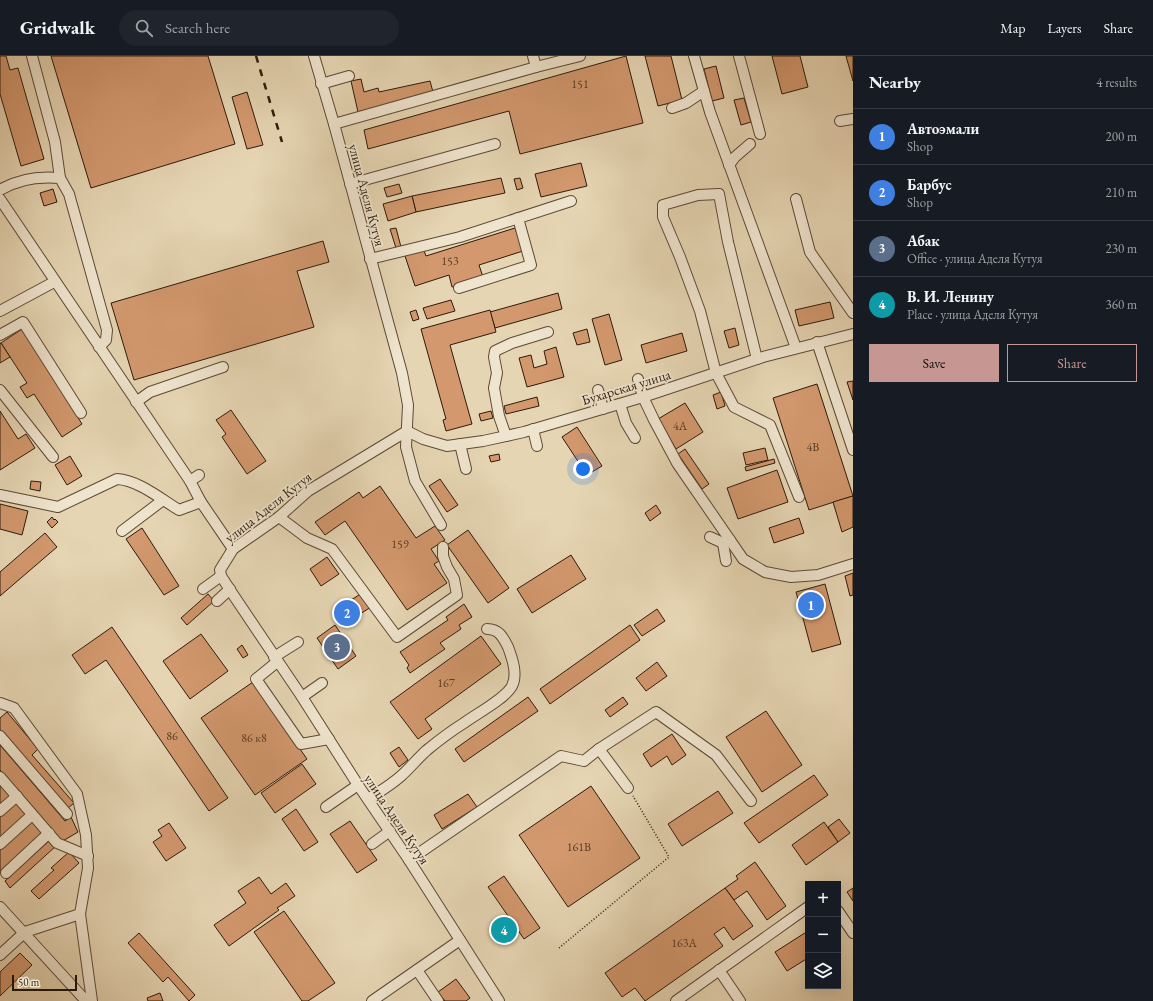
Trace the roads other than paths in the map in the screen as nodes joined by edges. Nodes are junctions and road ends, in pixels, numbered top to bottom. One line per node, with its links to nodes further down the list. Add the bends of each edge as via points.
1 (32, 56): 19 (street, via 55,142)
2 (314, 56): 9 (street, улица Аделя Кутуя)
3 (533, 56): 7 (street)
4 (580, 56): 7 (street)
5 (694, 56): 10 (street)
6 (739, 56): 15 (street)
7 (536, 67): 14 (street)
8 (349, 76): 9 (street)
9 (321, 84): 14 (street, улица Аделя Кутуя)
10 (704, 91): 11 (street, via 686,104); 18 (street)
11 (672, 108)
12 (853, 118): 13 (street)
13 (840, 121)
14 (334, 124): 20 (street, улица Аделя Кутуя)
15 (760, 134)
16 (495, 144): 20 (street)
17 (750, 144): 18 (street)
18 (729, 165): 36 (street)
19 (60, 178): 21 (street, via 45,176 27,179); 35 (street, via 69,194 107,330 106,340)
20 (350, 184): 26 (street, улица Аделя Кутуя)
21 (0, 190)
22 (796, 199): 30 (street, via 810,252)
23 (0, 200): 27 (street)
24 (571, 201): 25 (street)
25 (518, 218): 26 (street, via 460,237); 28 (street, via 531,265)
26 (370, 259): 49 (street, улица Аделя Кутуя, via 402,373 408,405)
27 (54, 282): 29 (street); 35 (street)
28 (459, 288)
29 (0, 311)
30 (853, 313)
31 (548, 332): 50 (street, via 495,351 494,388)
32 (853, 334): 34 (street, Бухарская улица)
33 (0, 335): 47 (street, via 23,322)
34 (817, 342): 36 (street, Бухарская улица); 54 (street)
35 (98, 347): 44 (street)
36 (796, 348): 37 (street, Бухарская улица)
37 (757, 359): 39 (street, Бухарская улица); 39 (street, via 728,242 719,194 698,195 663,205 663,217 700,311)
38 (223, 367): 44 (street, via 150,392)
39 (716, 373): 43 (street, Бухарская улица); 60 (street, via 734,407 770,425)
40 (638, 379): 43 (street)
41 (0, 390): 55 (street)
42 (598, 390): 46 (street)
43 (643, 397): 45 (street, Бухарская улица); 67 (street, via 677,463)
44 (136, 402): 58 (street)
45 (620, 404): 46 (street, Бухарская улица); 51 (street, via 626,423)
46 (603, 409): 48 (street, Бухарская улица)
47 (81, 413)
48 (534, 429): 50 (street, Бухарская улица); 53 (street)
49 (406, 431): 52 (street, Бухарская улица, via 447,446); 63 (street, улица Аделя Кутуя, via 308,490); 64 (street, via 406,447 415,481)
50 (506, 436): 52 (street, Бухарская улица)
51 (635, 438)
52 (460, 444): 56 (street)
53 (538, 446)
54 (853, 450)
55 (53, 456)
56 (466, 468)
57 (199, 475): 58 (street)
58 (190, 481): 62 (street)
59 (0, 495): 61 (street, via 58,507 117,479 126,479)
60 (799, 497)
61 (163, 500): 62 (street, via 179,510); 65 (street)
62 (201, 502): 69 (street)
63 (279, 517): 68 (street, via 307,538 332,549 397,637 457,595); 69 (street, улица Аделя Кутуя)
64 (441, 525)
65 (122, 531)
66 (710, 537): 67 (street)
67 (727, 542): 70 (street); 71 (street, via 743,559 765,572 791,577 818,575)
68 (443, 547)
69 (233, 549): 72 (street, улица Аделя Кутуя, via 220,570)
70 (726, 561)
71 (853, 564)
72 (221, 576): 73 (street); 74 (street, улица Аделя Кутуя)
73 (203, 589)
74 (230, 589): 75 (street); 78 (street, улица Аделя Кутуя)
75 (217, 601)
76 (486, 629): 89 (street, via 494,629 501,634 505,642 514,668 512,686 503,696 427,750 401,776)
77 (298, 642): 78 (street)
78 (276, 660): 80 (street, улица Аделя Кутуя); 83 (street, via 256,679 300,744)
79 (322, 683): 80 (street)
80 (302, 697): 83 (street, улица Аделя Кутуя)
81 (0, 703): 99 (street, via 14,708 77,794)
82 (0, 736): 93 (street)
83 (329, 739): 86 (street, улица Аделя Кутуя)
84 (599, 749): 87 (street); 90 (street, via 656,712 716,755); 100 (street, via 584,761 561,756)
85 (0, 777): 88 (street)
86 (358, 785): 89 (street, улица Аделя Кутуя); 91 (street)
87 (628, 788)
88 (17, 796): 92 (street); 94 (street)
89 (368, 799): 95 (street, улица Аделя Кутуя)
90 (751, 801)
91 (326, 807)
92 (0, 811)
93 (67, 814)
94 (32, 815): 96 (street); 97 (street)
95 (390, 831): 98 (street); 100 (street, улица Аделя Кутуя)
96 (49, 833): 99 (street, via 57,843); 101 (street)
97 (0, 844)
98 (372, 844)
99 (88, 856): 104 (street)
100 (409, 860): 108 (street, улица Аделя Кутуя)
101 (6, 873)
102 (0, 907): 106 (street)
103 (805, 909): 111 (street)
104 (80, 914): 106 (street); 113 (street)
105 (841, 915): 107 (street)
106 (25, 932): 109 (street); 112 (street)
107 (853, 933)
108 (460, 940): 110 (street); 116 (street, улица Аделя Кутуя)
109 (0, 955)
110 (417, 970): 114 (street); 115 (street)
111 (719, 970): 117 (street); 118 (street)
112 (86, 1001)
113 (92, 1001)
114 (372, 1001)
115 (438, 1001)
116 (499, 1001)
117 (676, 1001)
118 (740, 1001)

